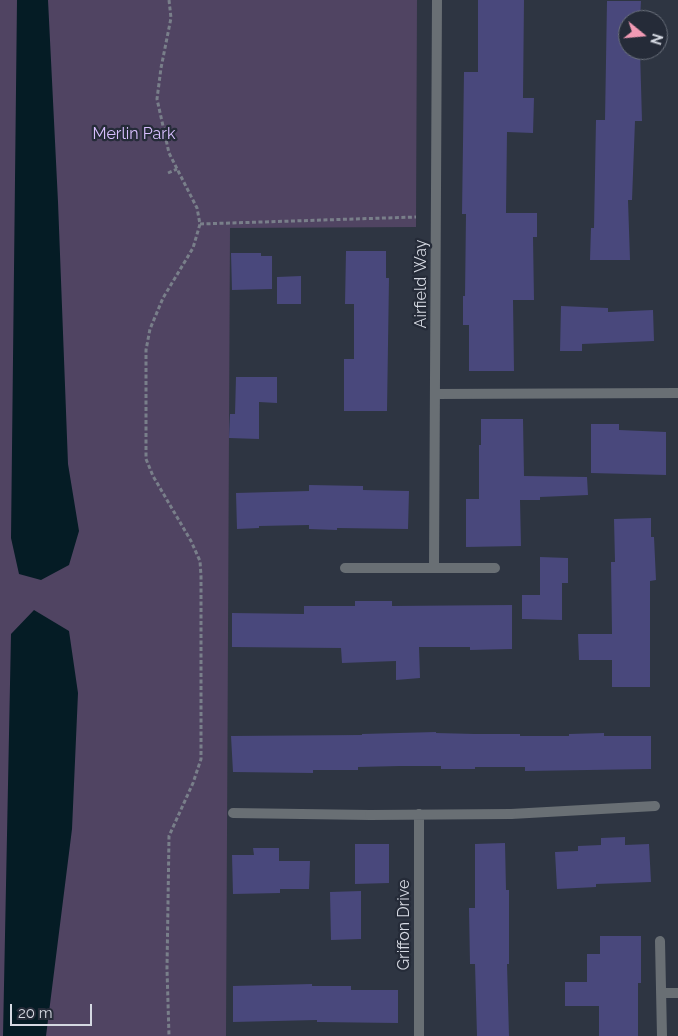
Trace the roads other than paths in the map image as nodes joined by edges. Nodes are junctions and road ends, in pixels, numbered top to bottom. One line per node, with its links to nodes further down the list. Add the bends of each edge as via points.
1 (437, 0): 3 (street, Airfield Way)
2 (678, 393): 3 (street)
3 (435, 394): 5 (street, Airfield Way)
4 (345, 568): 5 (street)
5 (434, 568): 6 (street)
6 (495, 568)
7 (655, 806): 9 (street, via 511,814)
8 (233, 813): 9 (street)
9 (419, 814): 13 (street, Griffon Drive)
10 (660, 941): 11 (street)
11 (661, 993): 12 (street); 14 (street)
12 (678, 993)
13 (420, 1036)
14 (662, 1036)

